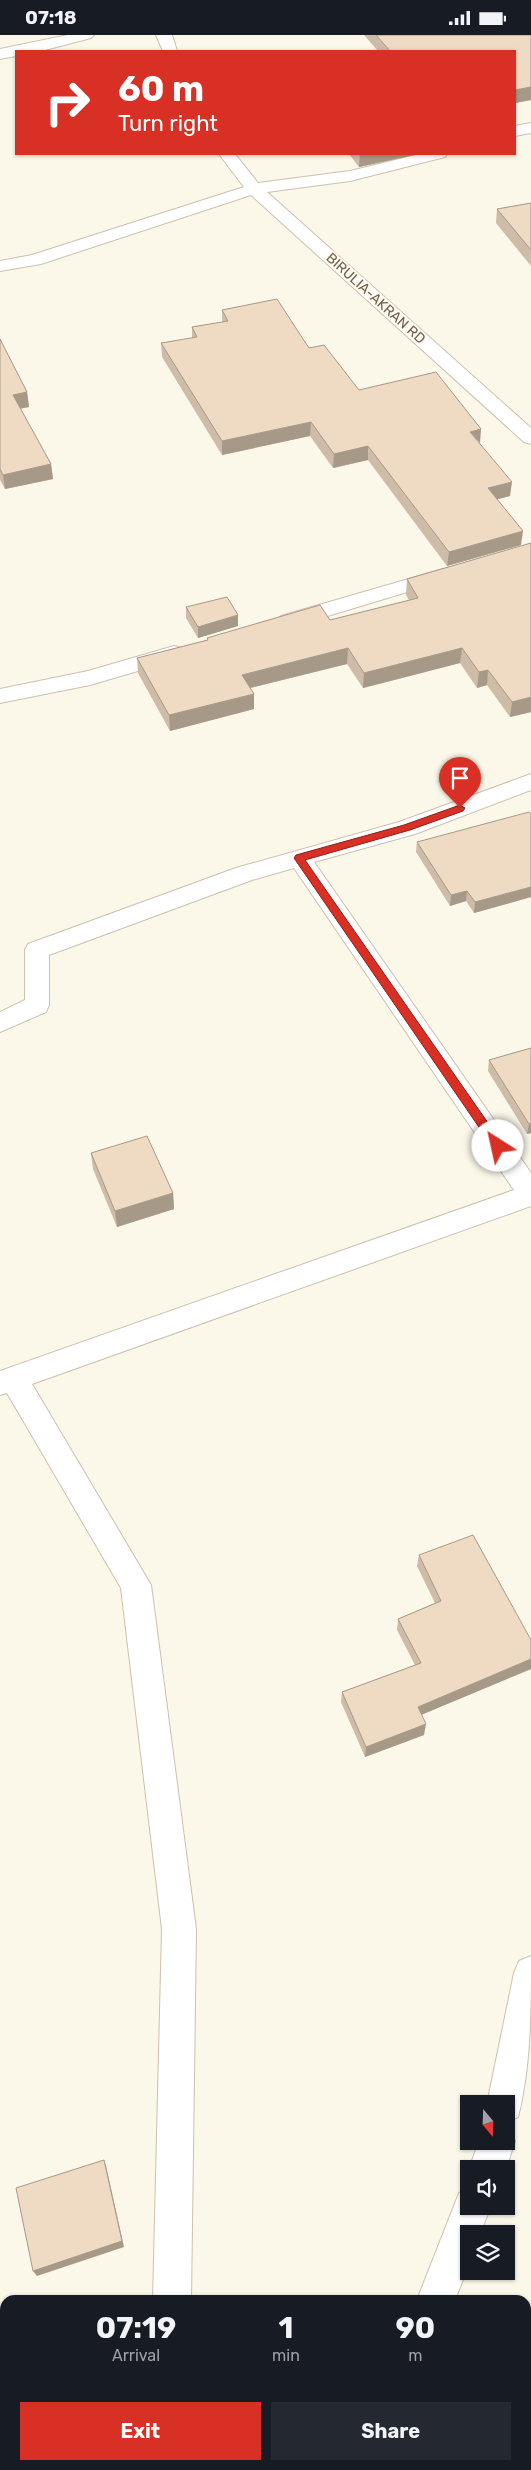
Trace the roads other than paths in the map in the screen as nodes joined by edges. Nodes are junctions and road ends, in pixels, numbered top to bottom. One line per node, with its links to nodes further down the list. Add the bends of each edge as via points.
1 (86, 35): 3 (street)
2 (164, 35): 4 (street)
3 (23, 50)
4 (170, 50)
5 (15, 51): 6 (street)
6 (0, 54)
7 (531, 129): 8 (street)
8 (516, 131)
9 (228, 155): 11 (street, BIRULIA-AKRAN RD)
10 (435, 155): 11 (street, via 350,176)
11 (254, 189): 12 (street, via 35,260); 13 (street, BIRULIA-AKRAN RD)
12 (0, 266)
13 (531, 438)
14 (464, 569): 15 (street)
15 (272, 625)
16 (195, 647): 17 (street, via 90,678)
17 (0, 696)
18 (531, 782): 19 (street, via 407,827)
19 (299, 858): 20 (street, via 244,873 37,950 38,1005); 21 (street)
20 (0, 1023)
21 (531, 1195): 22 (street)
22 (6, 1380): 26 (street, via 136,1585 179,1929)
23 (531, 1973): 24 (street)
24 (507, 2095)
25 (469, 2215): 27 (street)
26 (172, 2295)
27 (438, 2295)

